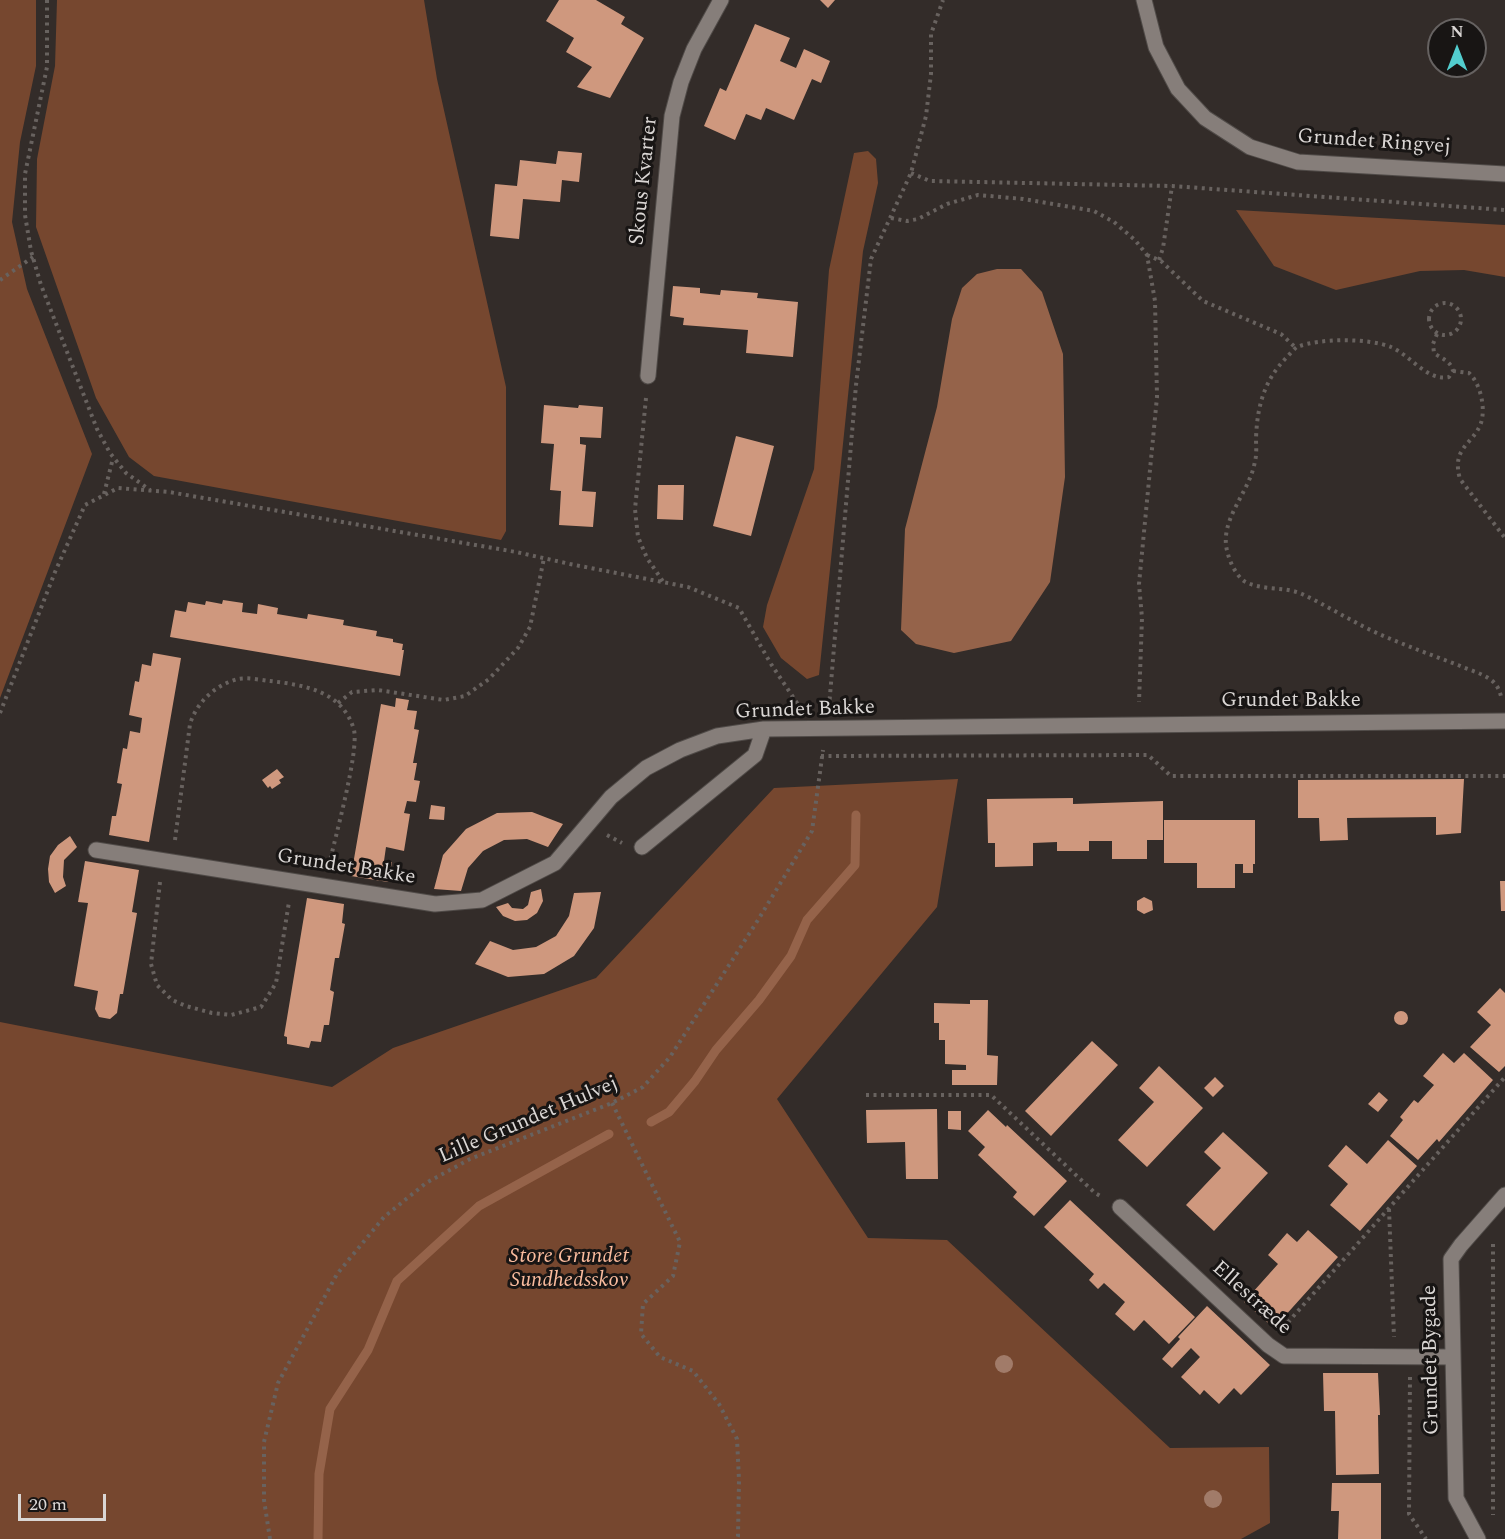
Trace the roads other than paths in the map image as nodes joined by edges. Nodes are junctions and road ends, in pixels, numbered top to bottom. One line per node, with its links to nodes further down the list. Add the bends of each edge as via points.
1 (721, 0): 4 (street, Skous Kvarter, via 694,49 672,116)
2 (1144, 0): 3 (street, Grundet Ringvej, via 1156,47 1178,89 1205,118 1250,147 1298,162)
3 (1505, 174)
4 (648, 376)
5 (1504, 721): 6 (street, Grundet Bakke)
6 (764, 729): 7 (street, via 755,755); 8 (street, Grundet Bakke, via 717,736 646,768 611,797 555,863 482,900 435,904)
7 (642, 847)
8 (96, 850)
9 (1505, 1195): 11 (street, Grundet Bygade, via 1451,1259)
10 (1120, 1208): 11 (street, Ellestræde, via 1284,1356)
11 (1452, 1357): 12 (street, Grundet Bygade, via 1456,1498)
12 (1478, 1539)

